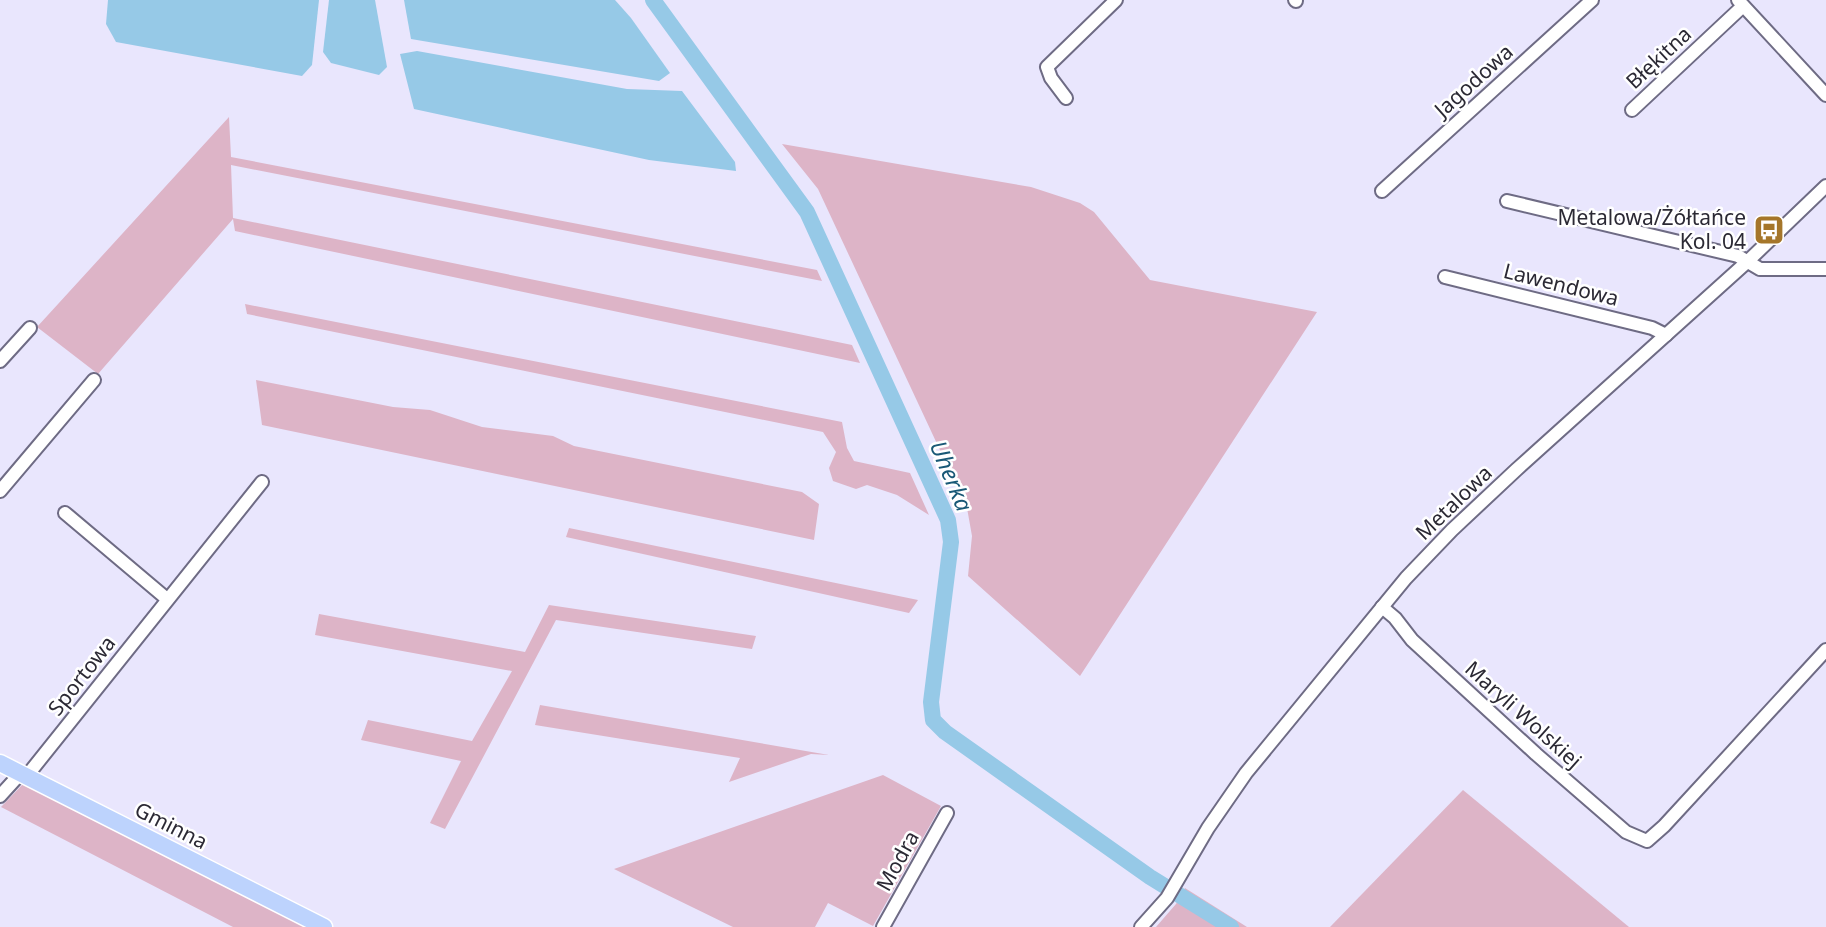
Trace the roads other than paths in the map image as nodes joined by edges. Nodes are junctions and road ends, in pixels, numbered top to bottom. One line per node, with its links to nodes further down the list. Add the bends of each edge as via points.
1 (1116, 0): 5 (street, via 1047,67)
2 (1592, 0): 8 (street, Jagodowa)
3 (1741, 3): 4 (street); 6 (street, Błękitna)
4 (1826, 95)
5 (1066, 99)
6 (1632, 110)
7 (1826, 186): 10 (street, Metalowa)
8 (1382, 191)
9 (1507, 201): 10 (street)
10 (1748, 261): 11 (street, via 1768,270); 14 (street, Metalowa)
11 (1826, 269)
12 (1445, 277): 14 (street, Lawendowa)
13 (30, 328): 15 (street)
14 (1666, 335): 21 (street, Metalowa, via 1452,530)
15 (0, 361)
16 (94, 380): 18 (street)
17 (262, 482): 20 (street, Sportowa)
18 (0, 491)
19 (65, 513): 20 (street)
20 (167, 599): 24 (street, Sportowa)
21 (1382, 607): 22 (street, Maryli Wolskiej, via 1536,754 1626,832 1647,841); 29 (street, Metalowa, via 1245,773 1176,885)
22 (1826, 650)
23 (0, 763): 24 (main road, Gminna)
24 (23, 775): 25 (street, Sportowa); 27 (main road, Gminna)
25 (0, 796)
26 (947, 813): 28 (street, Modra)
27 (324, 927)
28 (883, 927)
29 (1141, 927)

